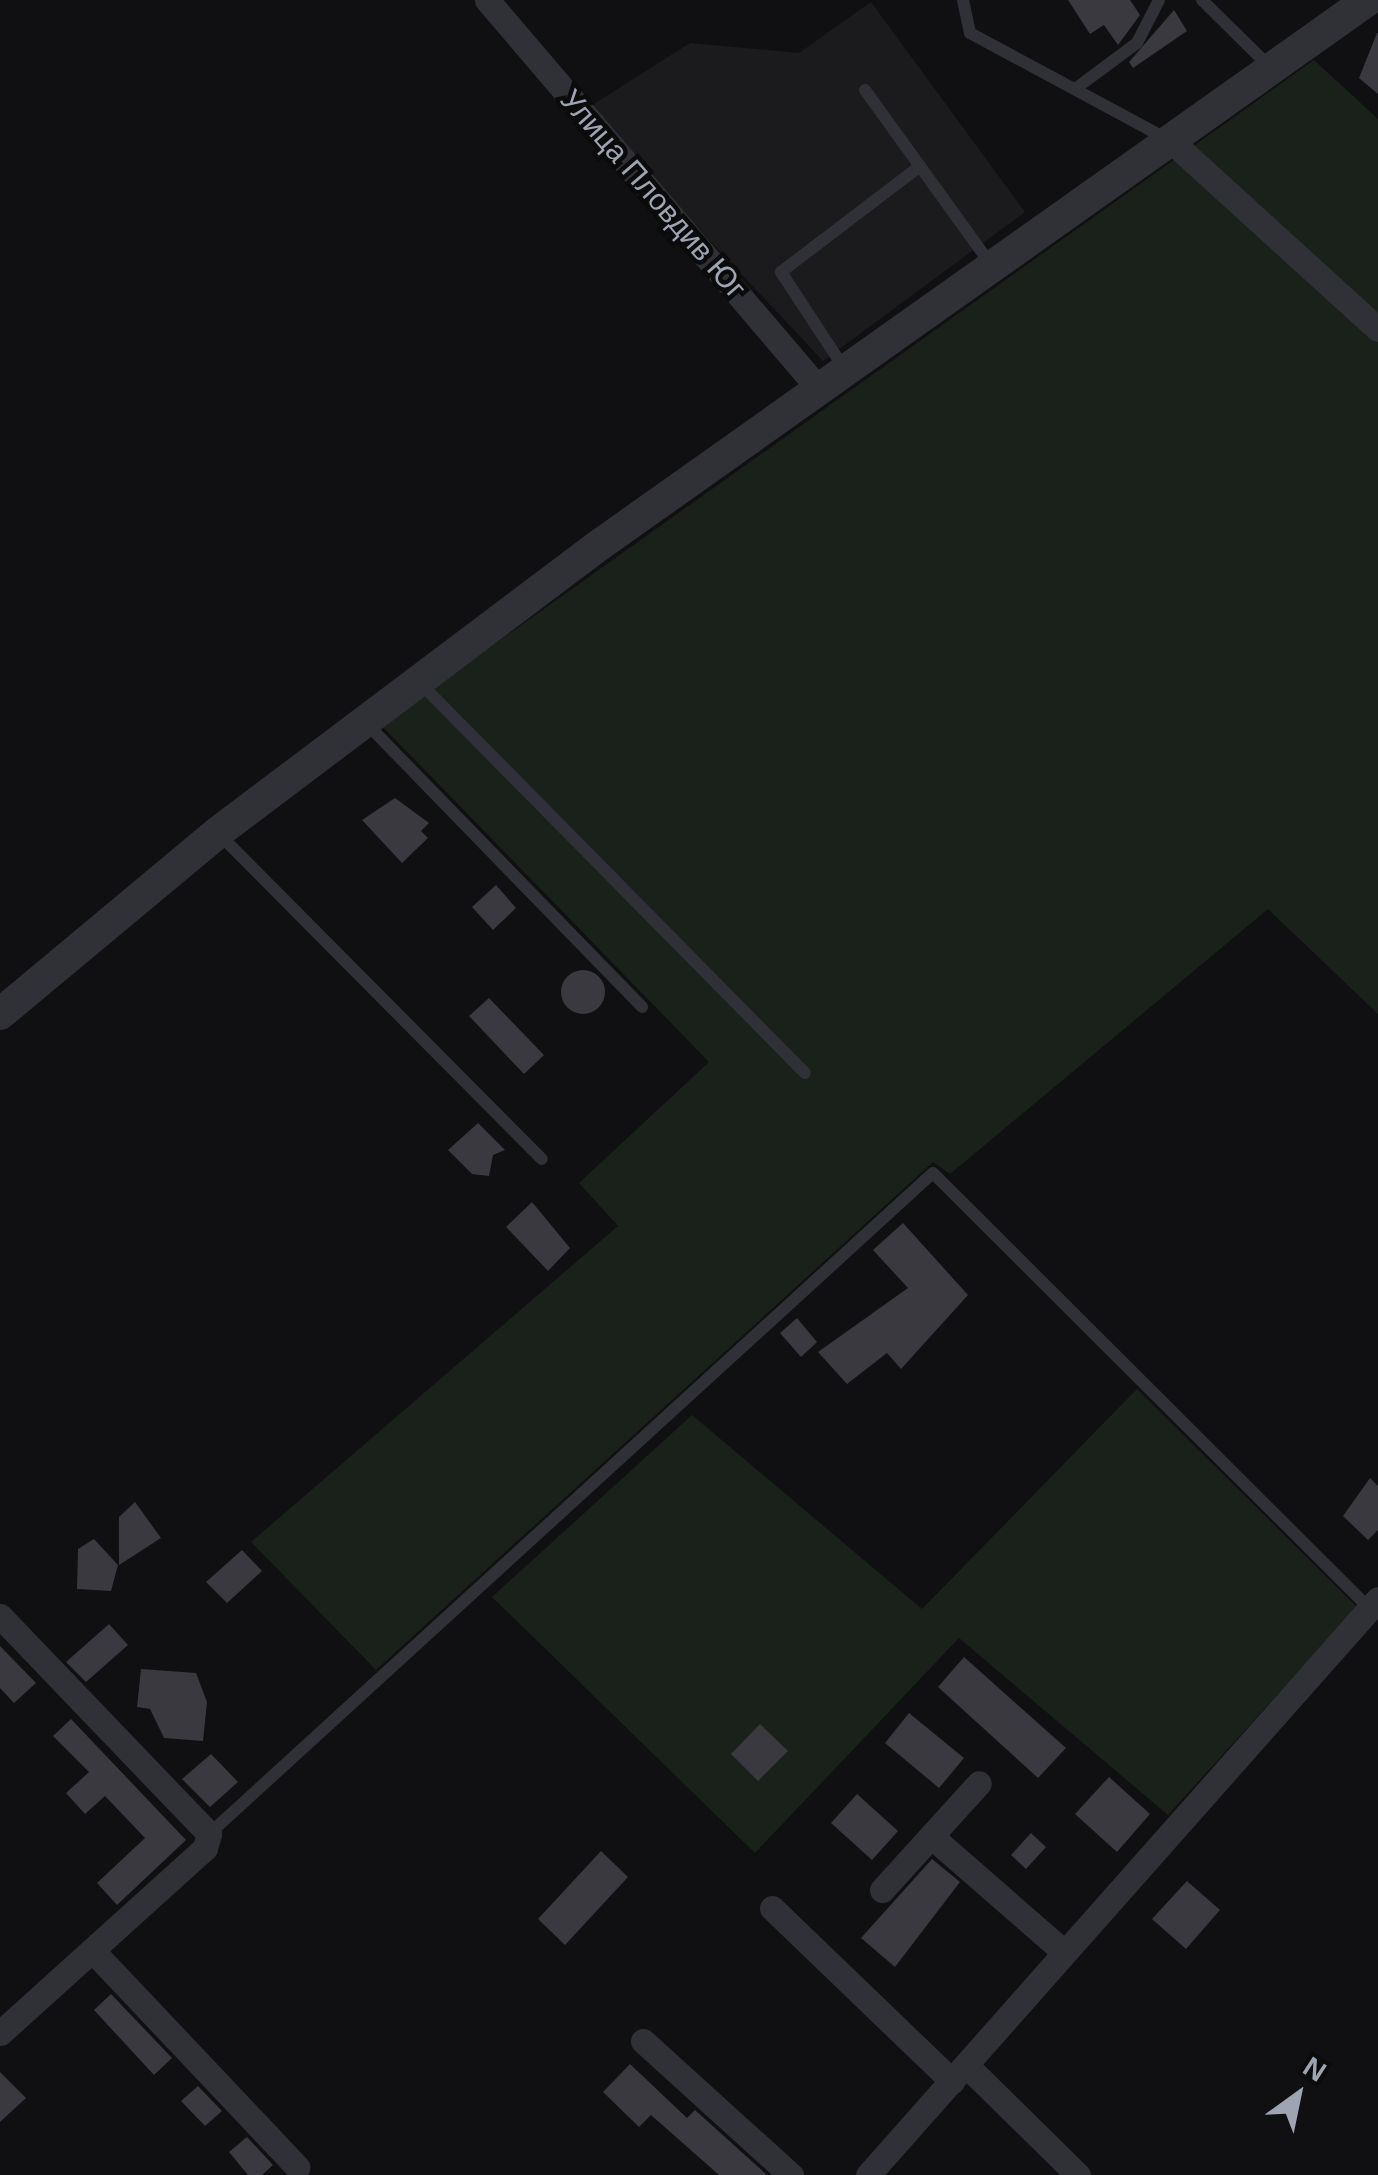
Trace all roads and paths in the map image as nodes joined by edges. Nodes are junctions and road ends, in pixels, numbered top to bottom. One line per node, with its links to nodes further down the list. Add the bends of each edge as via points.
1 (487, 0): 13 (street, Улица Пловдив Юг)
2 (963, 0): 7 (lane, via 970,33)
3 (1159, 0): 7 (lane, via 1138,43)
4 (1202, 0): 6 (lane)
5 (1349, 5): 6 (street)
6 (1271, 68): 9 (street)
7 (1075, 89): 9 (lane)
8 (865, 90): 10 (lane)
9 (1170, 140): 11 (street); 12 (street)
10 (920, 166): 11 (lane); 13 (lane, via 781,272)
11 (994, 268): 13 (street)
12 (1378, 328)
13 (832, 380): 14 (street)
14 (418, 681): 15 (street); 19 (lane)
15 (364, 722): 16 (street); 17 (lane)
16 (217, 832): 18 (street); 20 (lane)
17 (642, 1007)
18 (0, 1014)
19 (805, 1073)
20 (542, 1159)
21 (1374, 1604): 24 (lane, via 933,1174); 29 (street)
22 (0, 1616): 24 (street)
23 (979, 1783): 25 (street)
24 (209, 1834): 28 (street, via 205,1848)
25 (930, 1836): 26 (street); 29 (street)
26 (882, 1890)
27 (772, 1908): 32 (street)
28 (92, 1950): 30 (street); 33 (street)
29 (1064, 1952): 32 (street)
30 (0, 2033)
31 (643, 2041): 34 (street)
32 (959, 2072): 35 (street); 36 (street)
33 (297, 2166)
34 (791, 2175)
35 (868, 2175)
36 (1078, 2175)

